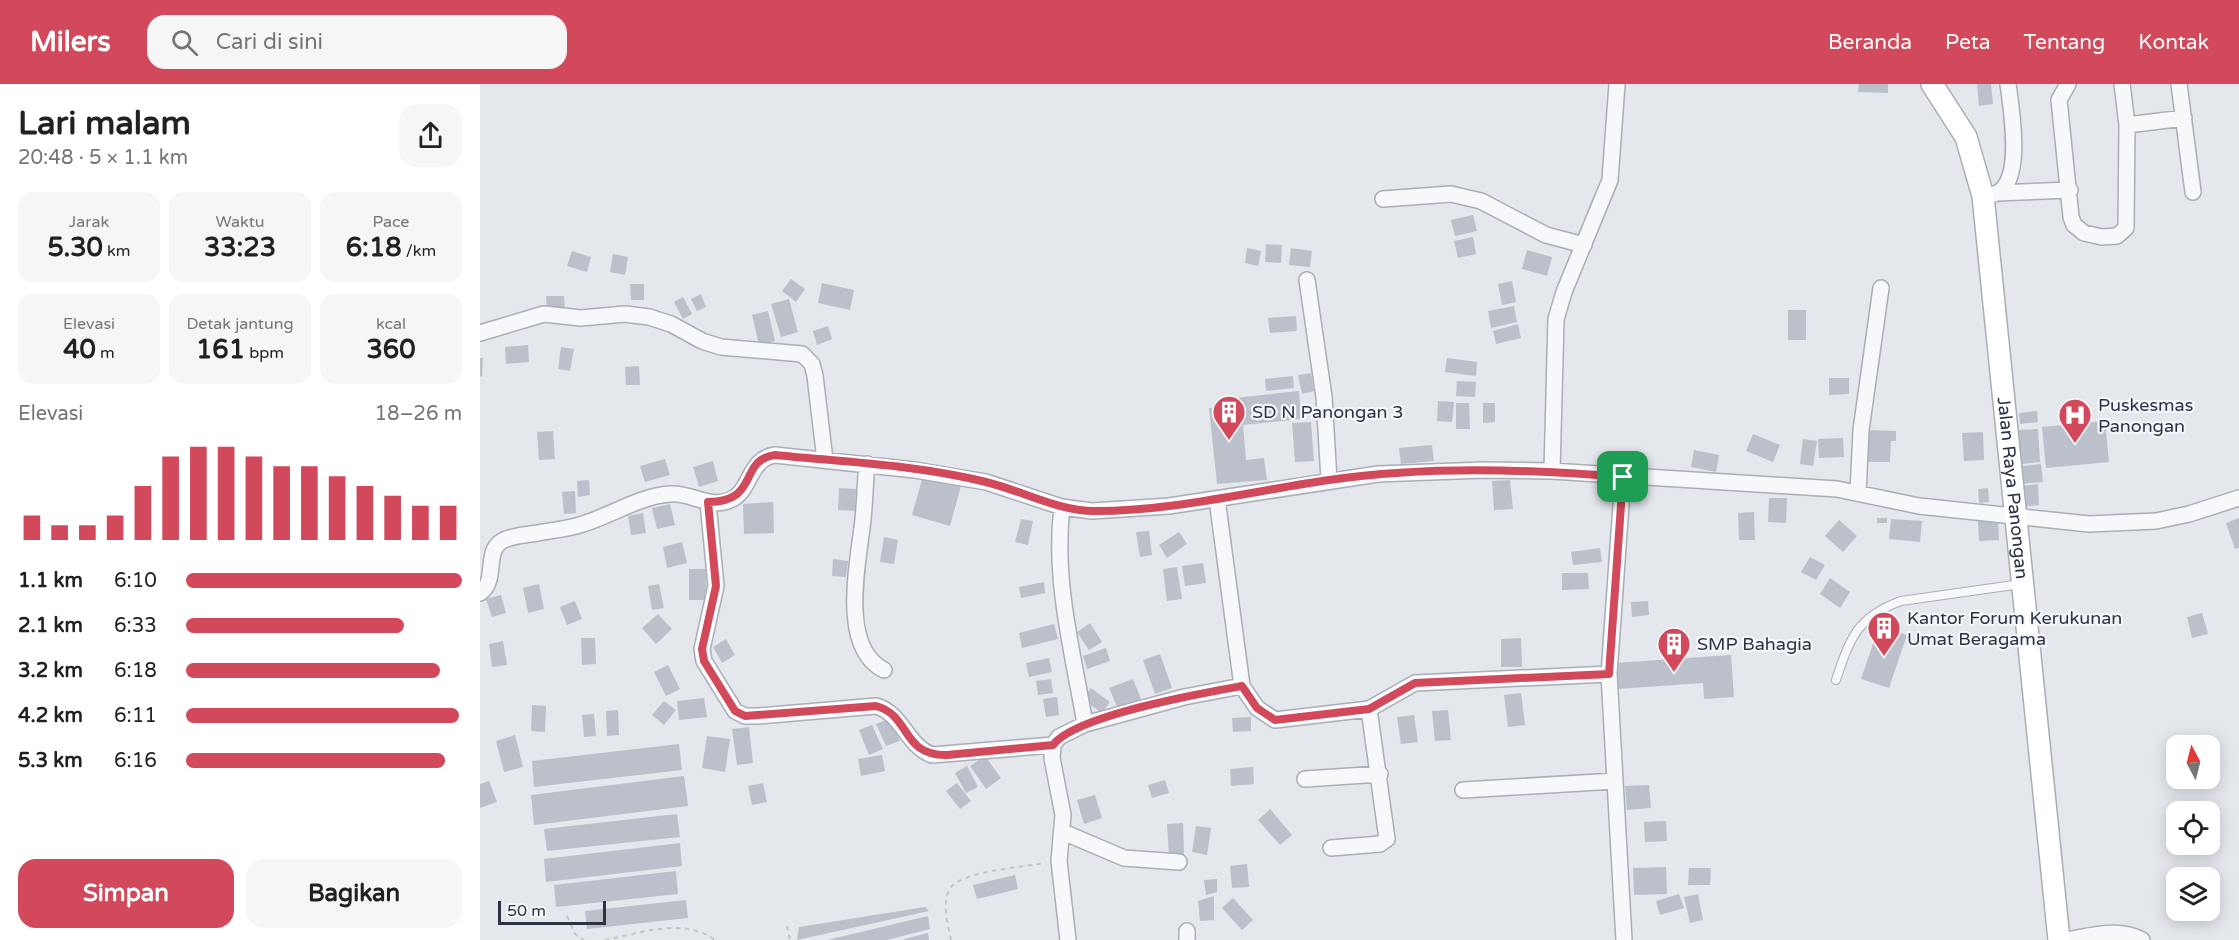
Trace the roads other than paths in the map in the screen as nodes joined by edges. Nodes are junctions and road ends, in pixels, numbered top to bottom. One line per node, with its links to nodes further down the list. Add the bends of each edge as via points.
1 (1617, 84): 13 (street, via 1610,180)
2 (1932, 84): 11 (main road, Jalan Raya Panongan, via 1966,137)
3 (2008, 84): 11 (street, via 2014,156 2006,183)
4 (2068, 84): 9 (street, via 2059,100)
5 (2122, 84): 8 (street)
6 (2179, 84): 7 (street)
7 (2184, 118): 8 (street); 10 (street)
8 (2127, 125): 9 (street, via 2128,220 2122,233 2102,237 2078,229 2071,217)
9 (2070, 190): 11 (street)
10 (2193, 192)
11 (1990, 194): 27 (main road, Jalan Raya Panongan)
12 (1383, 199): 13 (street, via 1451,194 1481,201 1546,235)
13 (1584, 245): 19 (street, via 1556,319)
14 (1307, 280): 21 (street, via 1324,397)
15 (1881, 288): 22 (street, via 1861,430)
16 (480, 333): 17 (street, via 544,314 580,318 625,315 671,324 721,347 802,354 812,364)
17 (825, 460): 18 (street); 25 (street, via 766,456 736,497)
18 (867, 464): 26 (street, via 986,482); 30 (street, via 854,592 857,631 875,666)
19 (1552, 471): 20 (street); 21 (street, via 1378,474)
20 (1623, 477): 22 (street); 31 (street)
21 (1329, 480): 24 (street)
22 (1858, 493): 27 (street, via 1919,506)
23 (2239, 498): 27 (street, via 2189,514 2134,522 2089,524)
24 (1217, 499): 26 (street, via 1132,510); 33 (street)
25 (708, 502): 29 (street, via 683,494 655,496 582,525 511,537 496,545 490,577); 36 (street, via 716,586 702,649 715,682 735,711 745,716 876,706 888,709 920,751 932,755)
26 (1062, 507): 35 (street, via 1060,575)
27 (2016, 515): 28 (main road, Jalan Raya Panongan)
28 (2023, 584): 32 (lane, via 1901,601 1885,607 1869,616 1857,630); 46 (main road, Jalan Raya Panongan)
29 (480, 593)
30 (884, 670)
31 (1609, 674): 34 (street, via 1415,683); 39 (street)
32 (1836, 680)
33 (1242, 686): 34 (street, via 1257,708 1275,720); 35 (street)
34 (1369, 709): 37 (street)
35 (1085, 724): 36 (street, via 1059,737)
36 (1053, 745): 41 (street)
37 (1380, 774): 38 (street); 42 (street, via 1387,839 1380,844)
38 (1305, 779)
39 (1615, 781): 40 (street); 45 (street)
40 (1463, 790)
41 (1063, 832): 43 (street, via 1124,858); 44 (street, via 1059,861)
42 (1331, 848)
43 (1179, 862)
44 (1068, 940)
45 (1624, 940)
46 (2059, 940)
47 (2066, 940): 48 (street, via 2128,933)
48 (2142, 940)

